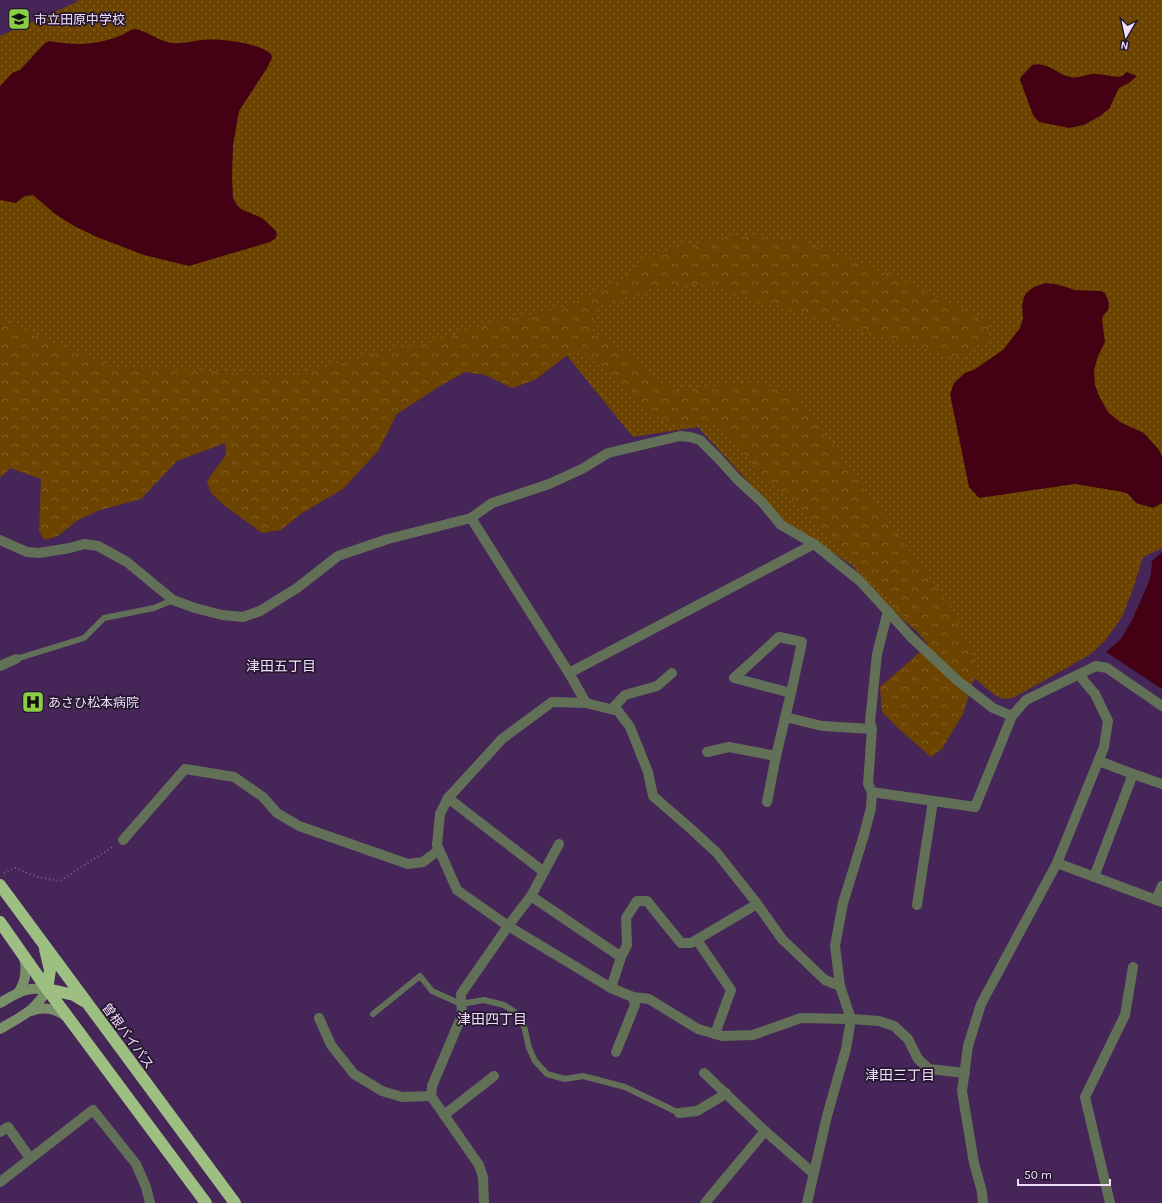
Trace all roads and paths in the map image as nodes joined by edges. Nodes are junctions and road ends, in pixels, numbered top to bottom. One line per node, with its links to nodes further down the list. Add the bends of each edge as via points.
1 (471, 518): 3 (street, via 492,503 549,484 582,469 608,453 680,436 700,440 762,502 781,525); 4 (street, via 388,539 338,556 291,592 260,611 243,617 222,615); 8 (street)
2 (0, 540): 4 (street, via 27,552 40,553 84,544 98,546 127,562)
3 (814, 544): 5 (street, via 860,581); 8 (street)
4 (173, 600): 6 (lane, via 154,608 104,618 84,638)
5 (888, 611): 16 (street, via 911,637 958,681 993,708); 17 (street, via 877,654 870,722)
6 (16, 659): 7 (street)
7 (0, 666)
8 (569, 673): 12 (street)
9 (672, 673): 14 (street, via 657,686 625,695)
10 (1079, 675): 13 (street, via 1096,666 1107,668); 16 (street, via 1026,700); 20 (street, via 1095,694 1108,721 1104,748)
11 (791, 693): 11 (street, via 741,680 734,678 779,637 802,642); 15 (street)
12 (586, 703): 14 (street); 24 (street, via 552,702 502,739)
13 (1162, 706)
14 (612, 709): 38 (street, via 618,711 630,727 648,772 653,796 717,853)
15 (785, 716): 17 (street, via 822,726); 19 (street)
16 (1012, 716): 25 (street, via 975,807)
17 (872, 729): 23 (street, via 868,784)
18 (707, 752): 19 (street, via 729,747)
19 (776, 756): 26 (street)
20 (1099, 761): 21 (street); 30 (street)
21 (1133, 774): 22 (street); 33 (street)
22 (1162, 784)
23 (872, 792): 25 (street); 47 (street, via 871,808 843,903 835,946)
24 (448, 798): 29 (street, via 440,814 437,845); 31 (street)
25 (934, 801): 39 (street)
26 (767, 802)
27 (123, 840): 29 (street, via 185,769 234,777 263,796 277,813 299,826 408,864 423,862); 32 (path, via 60,881 37,877 15,868)
28 (559, 844): 31 (street)
29 (439, 850): 41 (street, via 457,890)
30 (1057, 863): 33 (street); 64 (street, via 981,1004 968,1046)
31 (544, 872): 36 (street)
32 (0, 876)
33 (1094, 877): 37 (street)
34 (0, 885): 42 (highway, 曽根バイパス)
35 (1162, 886): 37 (street)
36 (531, 896): 41 (street); 45 (street)
37 (1159, 901)
38 (757, 904): 43 (street); 47 (street, via 782,940 825,980)
39 (916, 904)
40 (0, 922): 44 (highway)
41 (508, 926): 48 (street); 53 (street, via 461,994)
42 (42, 940): 49 (highway, via 50,970); 54 (highway, 曽根バイパス)
43 (697, 940): 45 (street, via 681,943 646,901 637,901 626,918 627,945); 61 (street, via 731,990)
44 (23, 954): 49 (highway); 50 (street, via 26,971)
45 (621, 957): 48 (street)
46 (1134, 967): 82 (street, via 1125,1014 1086,1097)
47 (840, 986): 58 (street)
48 (611, 988): 51 (street)
49 (47, 989): 50 (street, via 30,988); 54 (highway, via 74,995); 55 (street, via 37,1006); 59 (highway)
50 (18, 993): 52 (street)
51 (633, 997): 61 (street, via 649,999 698,1029); 62 (street, via 635,1005)
52 (0, 1003)
53 (461, 1004): 56 (lane, via 432,991 420,976); 67 (street, via 462,1015 432,1086); 68 (lane, via 484,1000 504,1005 521,1017 529,1048 535,1061 547,1074 565,1079 583,1076 625,1087)
54 (91, 1008): 77 (highway, 曽根バイパス)
55 (30, 1011): 59 (street, via 38,1008 53,1010); 60 (street)
56 (373, 1014)
57 (319, 1018): 67 (street, via 331,1045 354,1074 382,1091 402,1097)
58 (851, 1019): 61 (street, via 801,1018 753,1035); 64 (street, via 879,1021 894,1026 908,1039 918,1059 929,1069); 73 (street, via 846,1049)
59 (72, 1022): 76 (highway)
60 (0, 1029)
61 (715, 1034)
62 (616, 1052)
63 (704, 1073): 66 (street)
64 (965, 1073): 81 (street, via 962,1091)
65 (494, 1076): 69 (street)
66 (726, 1093): 68 (street, via 697,1111); 70 (street)
67 (431, 1096): 69 (street)
68 (679, 1113)
69 (444, 1115): 78 (street, via 479,1165 483,1177)
70 (765, 1131): 73 (street); 79 (street)
71 (0, 1132): 72 (street, via 8,1127)
72 (30, 1158): 74 (street); 75 (street, via 93,1110 136,1164)
73 (813, 1172): 80 (street)
74 (0, 1182)
75 (150, 1203)
76 (206, 1203)
77 (235, 1203)
78 (484, 1203)
79 (705, 1203)
80 (806, 1203)
81 (983, 1203)
82 (1110, 1203)

